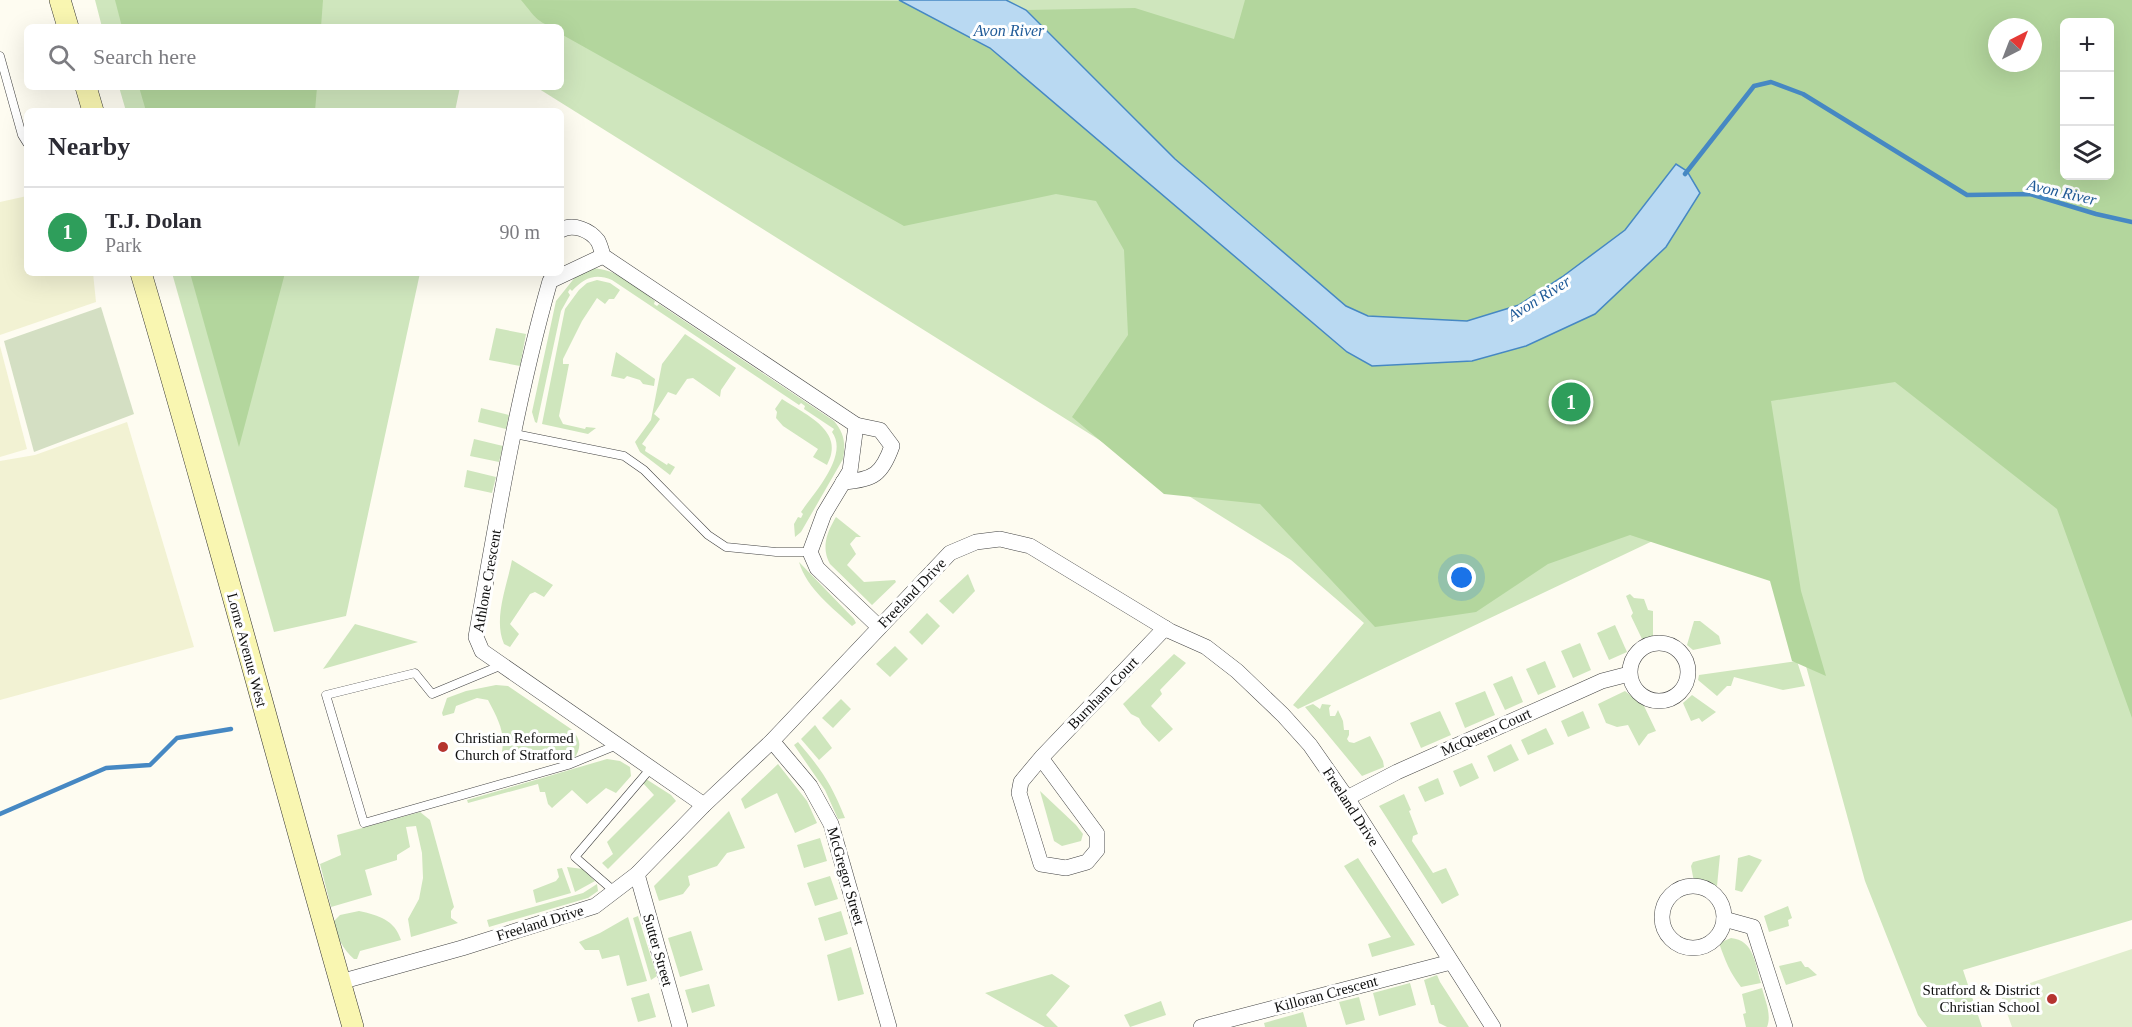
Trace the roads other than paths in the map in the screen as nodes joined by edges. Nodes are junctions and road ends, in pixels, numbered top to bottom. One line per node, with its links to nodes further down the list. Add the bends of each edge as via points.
1 (60, 0): 2 (main road)
2 (67, 24)
3 (0, 56): 6 (lane)
4 (87, 90): 5 (main road)
5 (92, 108)
6 (24, 138)
7 (564, 228): 8 (street, via 580,227 598,241)
8 (603, 256): 9 (street, Athlone Crescent); 12 (street)
9 (564, 271)
10 (142, 276): 30 (main road, Lorne Avenue West)
11 (549, 277): 13 (street, Athlone Crescent)
12 (856, 425): 14 (street, via 850,471); 14 (street, via 880,430 892,446 885,465 867,479)
13 (515, 434): 15 (lane, via 624,456 644,470 708,535 726,547); 18 (street, Athlone Crescent, via 476,637 482,651)
14 (843, 482): 15 (street, via 824,514)
15 (810, 552): 16 (street, via 817,568)
16 (879, 627): 17 (street, Freeland Drive, via 950,554 976,542 1000,539 1030,546); 20 (street, Freeland Drive)
17 (1165, 628): 22 (street, Burnham Court); 24 (street, Freeland Drive, via 1206,647 1237,671 1300,732)
18 (502, 665): 21 (street, Athlone Crescent); 21 (lane, via 432,694 415,673 326,696 364,823 568,765)
19 (1629, 674): 24 (street, McQueen Court, via 1602,681)
20 (772, 741): 25 (street, Freeland Drive); 33 (street, McGregor Street, via 810,786 831,824)
21 (617, 745): 23 (street, Athlone Crescent)
22 (1041, 758): 22 (street, Burnham Court, via 1097,834 1097,849 1087,862 1066,868 1041,864 1019,793 1021,782)
23 (651, 768): 25 (street, Athlone Crescent); 27 (lane, via 575,856)
24 (1347, 798): 29 (street, Freeland Drive)
25 (704, 805): 26 (street, Freeland Drive)
26 (637, 874): 27 (street, Freeland Drive); 32 (street, Sutter Street)
27 (614, 891): 30 (street, Freeland Drive, via 595,906)
28 (1724, 919): 28 (street, via 1718,899 1700,887 1676,891 1668,899 1662,919 1674,941 1696,948 1715,939); 36 (street, via 1753,927)
29 (1451, 962): 34 (street, Killoran Crescent); 35 (street, Freeland Drive)
30 (340, 982): 31 (main road, Lorne Avenue West)
31 (353, 1027)
32 (680, 1027)
33 (889, 1027)
34 (1201, 1027)
35 (1493, 1027)
36 (1785, 1027)

